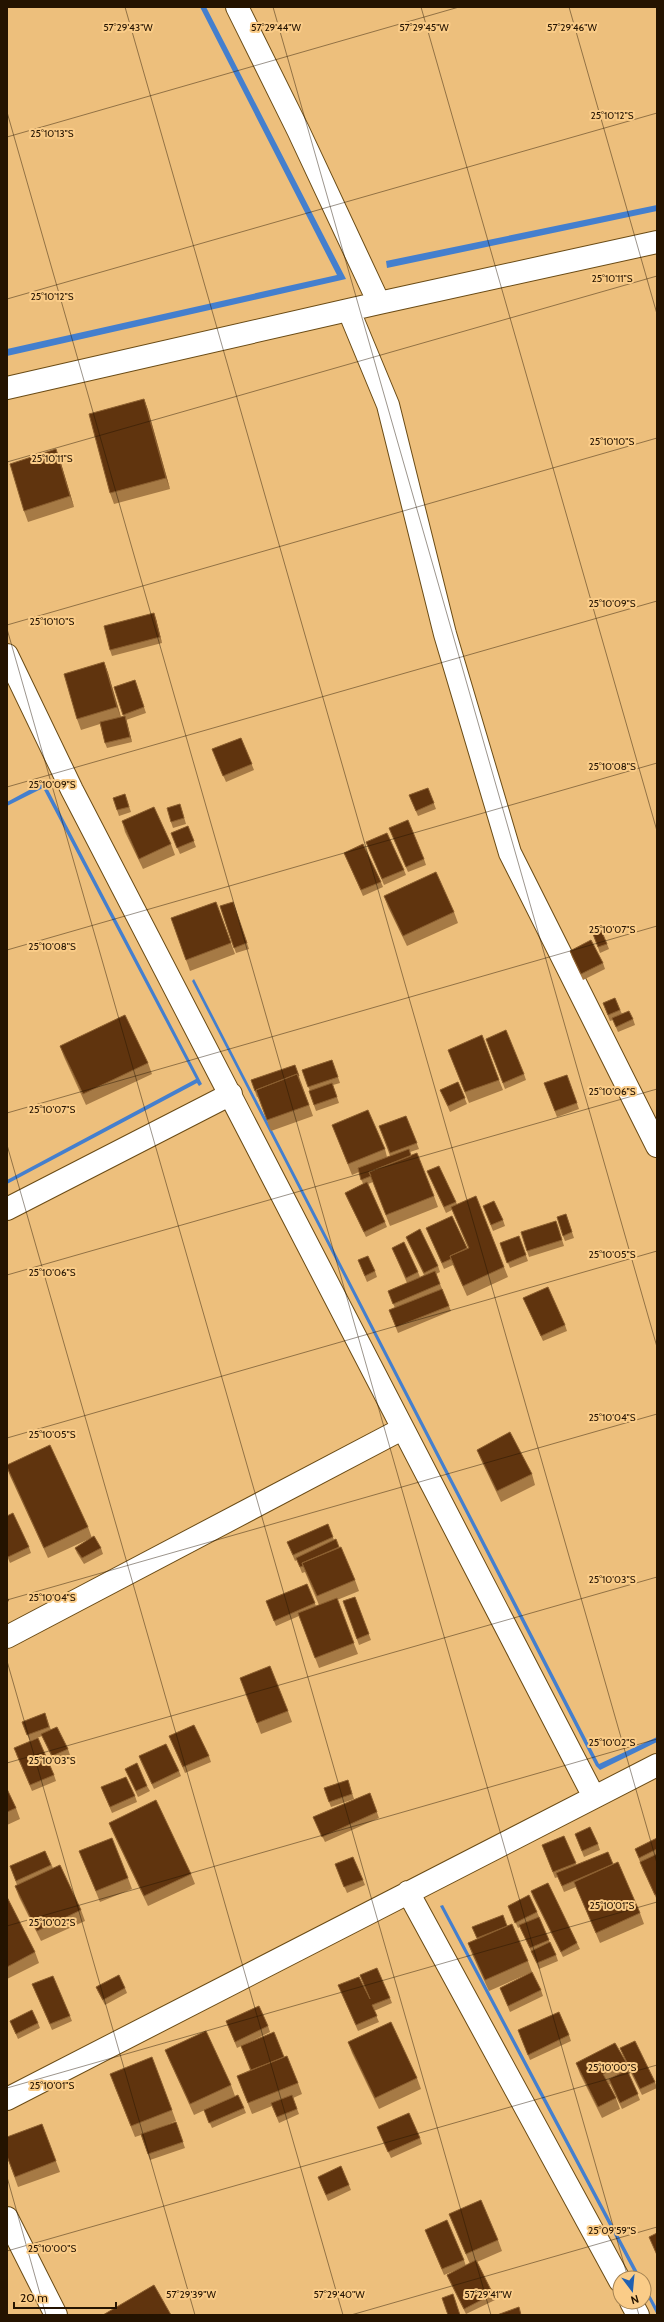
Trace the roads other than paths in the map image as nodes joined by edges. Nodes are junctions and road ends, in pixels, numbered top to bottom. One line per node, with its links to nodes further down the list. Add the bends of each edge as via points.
1 (237, 7): 3 (street)
2 (657, 242): 3 (street)
3 (379, 303): 4 (street)
4 (349, 311): 5 (street); 8 (street, via 388,405 445,634 510,852)
5 (7, 388)
6 (7, 655): 7 (street, via 72,790)
7 (231, 1094): 9 (street); 10 (street)
8 (657, 1146)
9 (7, 1209)
10 (402, 1428): 11 (street); 13 (street)
11 (7, 1637)
12 (657, 1765): 13 (street)
13 (594, 1797): 14 (street)
14 (408, 1892): 15 (street); 17 (street)
15 (7, 2099)
16 (7, 2218): 18 (street)
17 (614, 2270)
18 (56, 2315)

